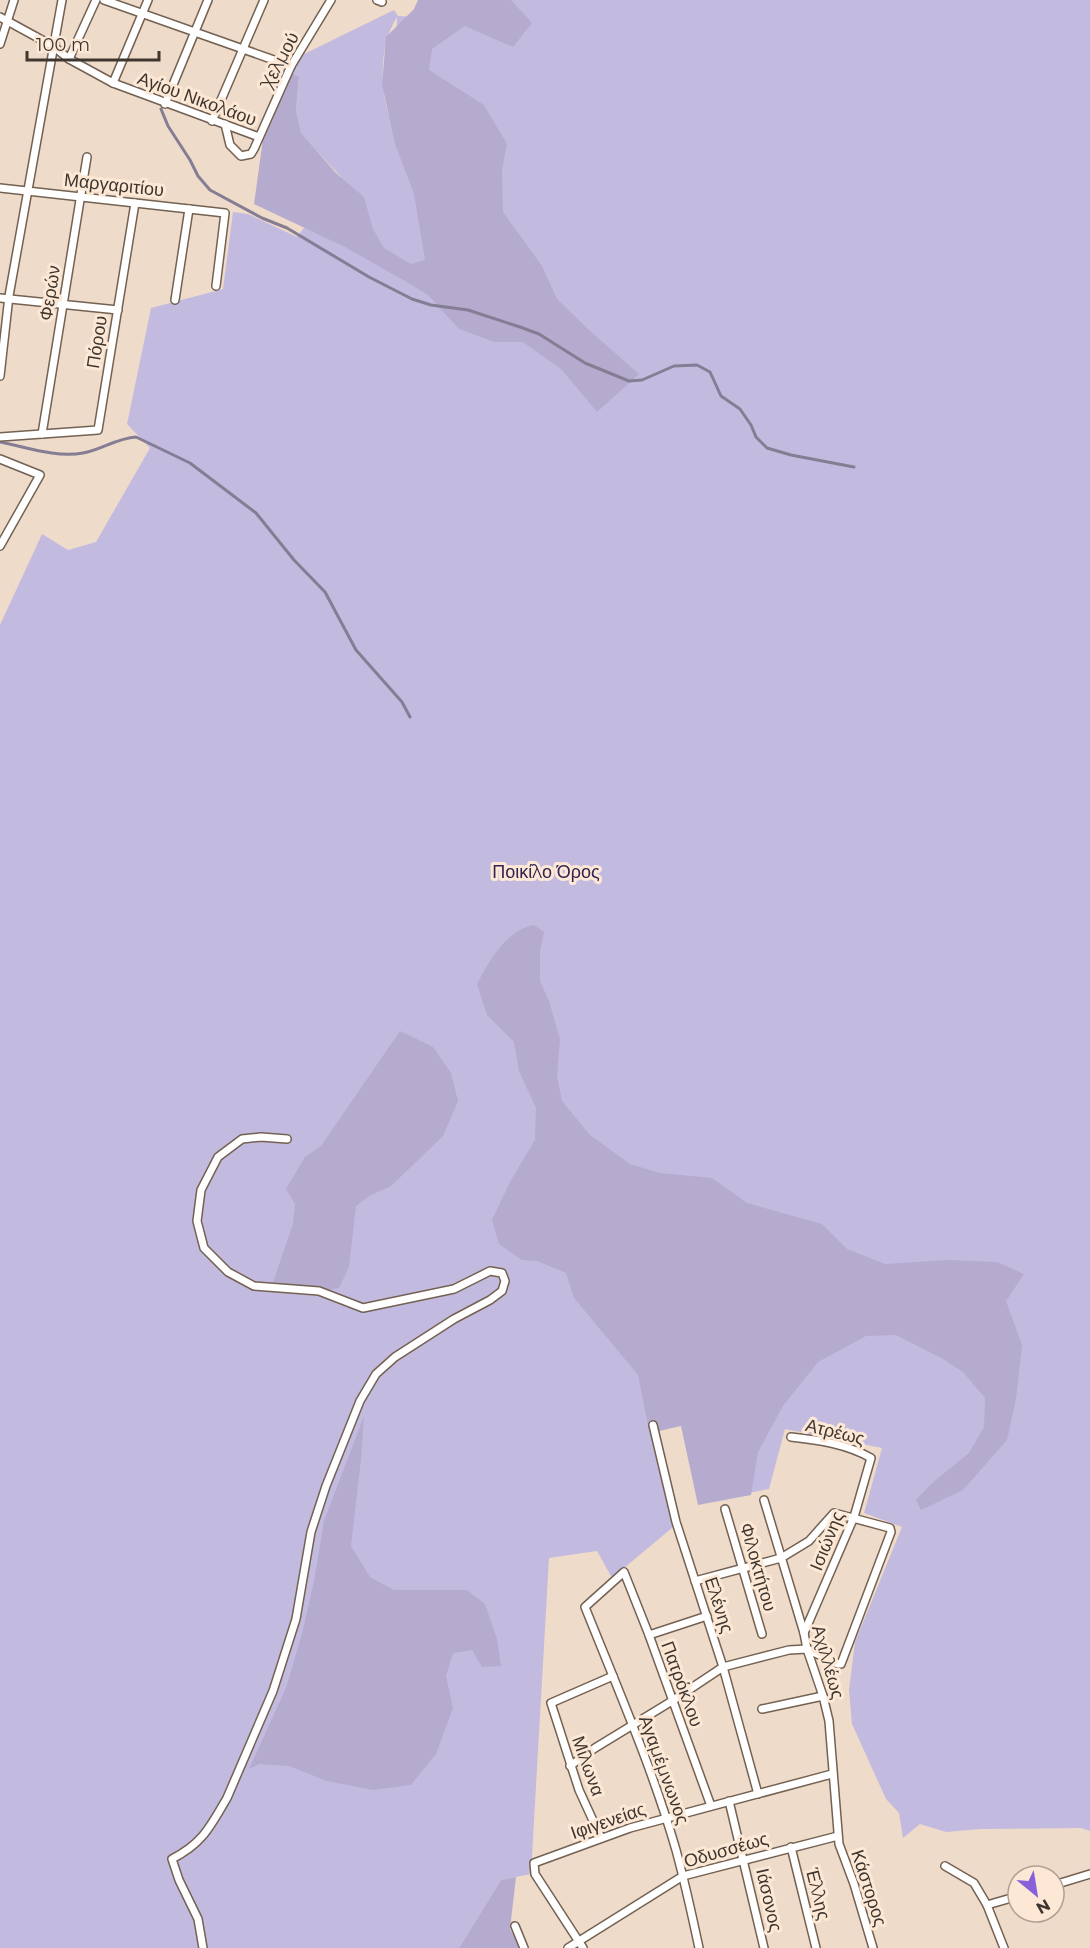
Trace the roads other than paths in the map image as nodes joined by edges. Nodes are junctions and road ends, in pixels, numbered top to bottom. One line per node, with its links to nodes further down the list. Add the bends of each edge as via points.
1 (14, 0): 10 (street)
2 (62, 0): 13 (street)
3 (96, 0): 15 (street)
4 (104, 0): 9 (street)
5 (148, 0): 9 (street)
6 (208, 0): 11 (street)
7 (264, 0): 14 (street)
8 (331, 0): 16 (street, Χελμού)
9 (143, 15): 11 (street); 17 (street)
10 (4, 19): 12 (street); 13 (street, Αγίου Νικολάου)
11 (194, 32): 14 (street); 18 (street)
12 (0, 44)
13 (53, 46): 15 (street, Αγίου Νικολάου); 24 (street)
14 (243, 48): 16 (street); 19 (street)
15 (69, 59): 17 (street, Αγίου Νικολάου)
16 (291, 66): 21 (street, Χελμού)
17 (113, 83): 18 (street, Αγίου Νικολάου)
18 (165, 104): 19 (street, Αγίου Νικολάου)
19 (212, 121): 20 (street, Αγίου Νικολάου)
20 (225, 124): 21 (street, Αγίου Νικολάου); 21 (street, via 230,145 241,156 251,154)
21 (259, 137)
22 (87, 157): 25 (street, Φερών)
23 (0, 188): 24 (street, Μαργαριτίου)
24 (26, 191): 25 (street, Μαργαριτίου); 30 (street)
25 (80, 197): 26 (street, Μαργαριτίου); 32 (street, Φερών)
26 (135, 203): 27 (street, Μαργαριτίου); 33 (street, Πόρου)
27 (189, 209): 28 (street, Μαργαριτίου, via 225,213); 31 (street)
28 (216, 286)
29 (0, 298): 30 (street)
30 (8, 299): 32 (street); 34 (street)
31 (175, 300)
32 (63, 304): 33 (street); 35 (street, Φερών)
33 (118, 310): 35 (street, Πόρου, via 98,430)
34 (0, 376)
35 (42, 434): 36 (street)
36 (0, 437)
37 (0, 459): 38 (street, via 40,475)
38 (0, 546)
39 (287, 1139): 79 (street, via 242,1139 218,1157 201,1190 197,1221 204,1248 228,1272 254,1286 319,1291 363,1308 454,1289 490,1270 502,1273 505,1281 502,1291 490,1300 395,1357 376,1374 360,1401 311,1532 296,1619 273,1691 224,1804 208,1831 191,1849 172,1859 198,1919)
40 (653, 1425): 49 (street, Ελένης, via 676,1522)
41 (791, 1437): 42 (street, Ατρέως, via 832,1443)
42 (871, 1458): 45 (street, Ισιώνης)
43 (764, 1500): 46 (street, Αχιλλέως)
44 (725, 1509): 47 (street, Φιλοκτήτου)
45 (854, 1517): 46 (street, via 834,1512 809,1541); 51 (street, Ισιώνης); 54 (street, via 890,1528 891,1532 841,1664)
46 (782, 1558): 47 (street); 51 (street, Αχιλλέως)
47 (742, 1569): 49 (street); 53 (street, Φιλοκτήτου)
48 (624, 1572): 52 (street, Πατρόκλου); 56 (street, Αγαμέμνωνος, via 585,1607)
49 (695, 1581): 50 (street, Ελένης)
50 (707, 1616): 52 (street); 55 (street, Ελένης)
51 (804, 1634): 54 (street, Αχιλλέως)
52 (649, 1635): 58 (street, Πατρόκλου)
53 (762, 1635)
54 (807, 1649): 55 (street); 57 (street, Αχιλλέως)
55 (723, 1667): 58 (street); 63 (street, Ελένης)
56 (613, 1676): 60 (street, Αγαμέμνωνος); 61 (street, Μίλωνα, via 551,1703)
57 (823, 1696): 59 (street); 62 (street, Αχιλλέως, via 830,1730)
58 (672, 1701): 60 (street); 65 (street, Πατρόκλου)
59 (762, 1709)
60 (632, 1724): 61 (street); 66 (street, Αγαμέμνωνος)
61 (570, 1766): 68 (street, Μίλωνα)
62 (832, 1774): 63 (street, Ιφιγενείας); 67 (street, Αχιλλέως)
63 (758, 1794): 64 (street, Ιφιγενείας)
64 (729, 1801): 65 (street, Ιφιγενείας); 70 (street, Ιάσονος)
65 (711, 1806): 66 (street, Ιφιγενείας)
66 (665, 1818): 68 (street, Ιφιγενείας); 73 (street, Αγαμέμνωνος)
67 (838, 1836): 69 (street, Οδυσσέως); 85 (street, Κάστορος)
68 (601, 1838): 78 (street, Ιφιγενείας, via 534,1863 535,1874)
69 (791, 1847): 70 (street, Οδυσσέως); 84 (street, Έλλης)
70 (744, 1859): 73 (street, Οδυσσέως); 83 (street, Ιάσονος)
71 (945, 1866): 76 (street, via 974,1883)
72 (1090, 1874): 74 (street)
73 (683, 1876): 78 (street, Οδυσσέως); 82 (street, Αγαμέμνωνος)
74 (1066, 1881)
75 (1006, 1899): 76 (street)
76 (987, 1905): 86 (street)
77 (515, 1926): 80 (street)
78 (581, 1945): 81 (street, Οδυσσέως)
79 (203, 1948)
80 (524, 1948)
81 (568, 1948)
82 (699, 1948)
83 (764, 1948)
84 (816, 1948)
85 (873, 1948)
86 (1004, 1948)

